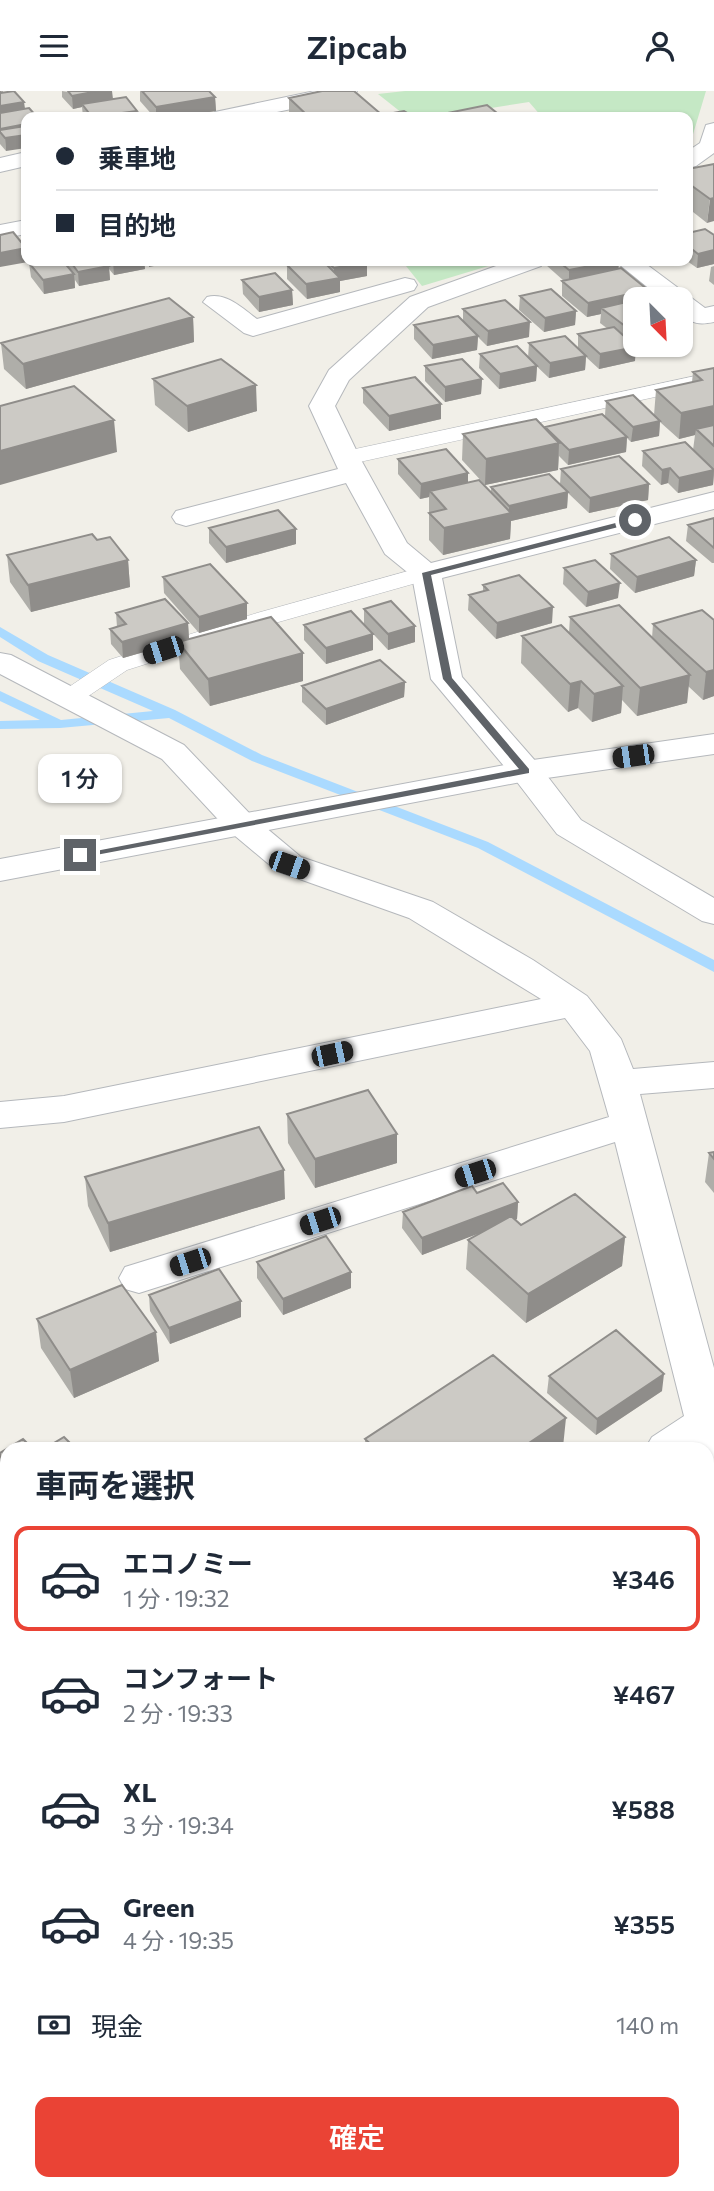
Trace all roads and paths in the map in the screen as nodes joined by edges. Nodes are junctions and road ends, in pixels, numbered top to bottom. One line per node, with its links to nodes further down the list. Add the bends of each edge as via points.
1 (346, 91): 2 (street)
2 (256, 112)
3 (714, 130): 4 (street, via 710,146)
4 (693, 158)
5 (21, 160): 6 (street)
6 (0, 165)
7 (21, 228): 8 (street)
8 (0, 232)
9 (506, 266): 11 (street)
10 (634, 266): 12 (street)
11 (406, 285): 13 (street, via 253,328); 17 (street, via 338,376 321,407)
12 (661, 287)
13 (216, 302)
14 (693, 312): 15 (street, via 700,317)
15 (714, 314)
16 (714, 377): 17 (lane)
17 (349, 466): 19 (street); 20 (street, via 395,548)
18 (714, 501): 20 (street)
19 (186, 517)
20 (426, 573): 22 (lane, via 118,665); 24 (street, via 447,679)
21 (3, 664): 22 (street)
22 (69, 698): 25 (street, via 173,752)
23 (714, 744): 24 (street)
24 (526, 771): 25 (street); 27 (street, via 569,827)
25 (240, 823): 26 (street); 28 (street, via 289,865 421,910)
26 (0, 870)
27 (714, 913)
28 (574, 1004): 30 (street, via 608,1048); 31 (street, via 64,1109)
29 (714, 1075): 30 (street)
30 (618, 1083): 32 (street)
31 (0, 1115)
32 (630, 1124): 33 (street); 34 (street)
33 (139, 1278)
34 (711, 1436): 35 (street)
35 (691, 1442)

